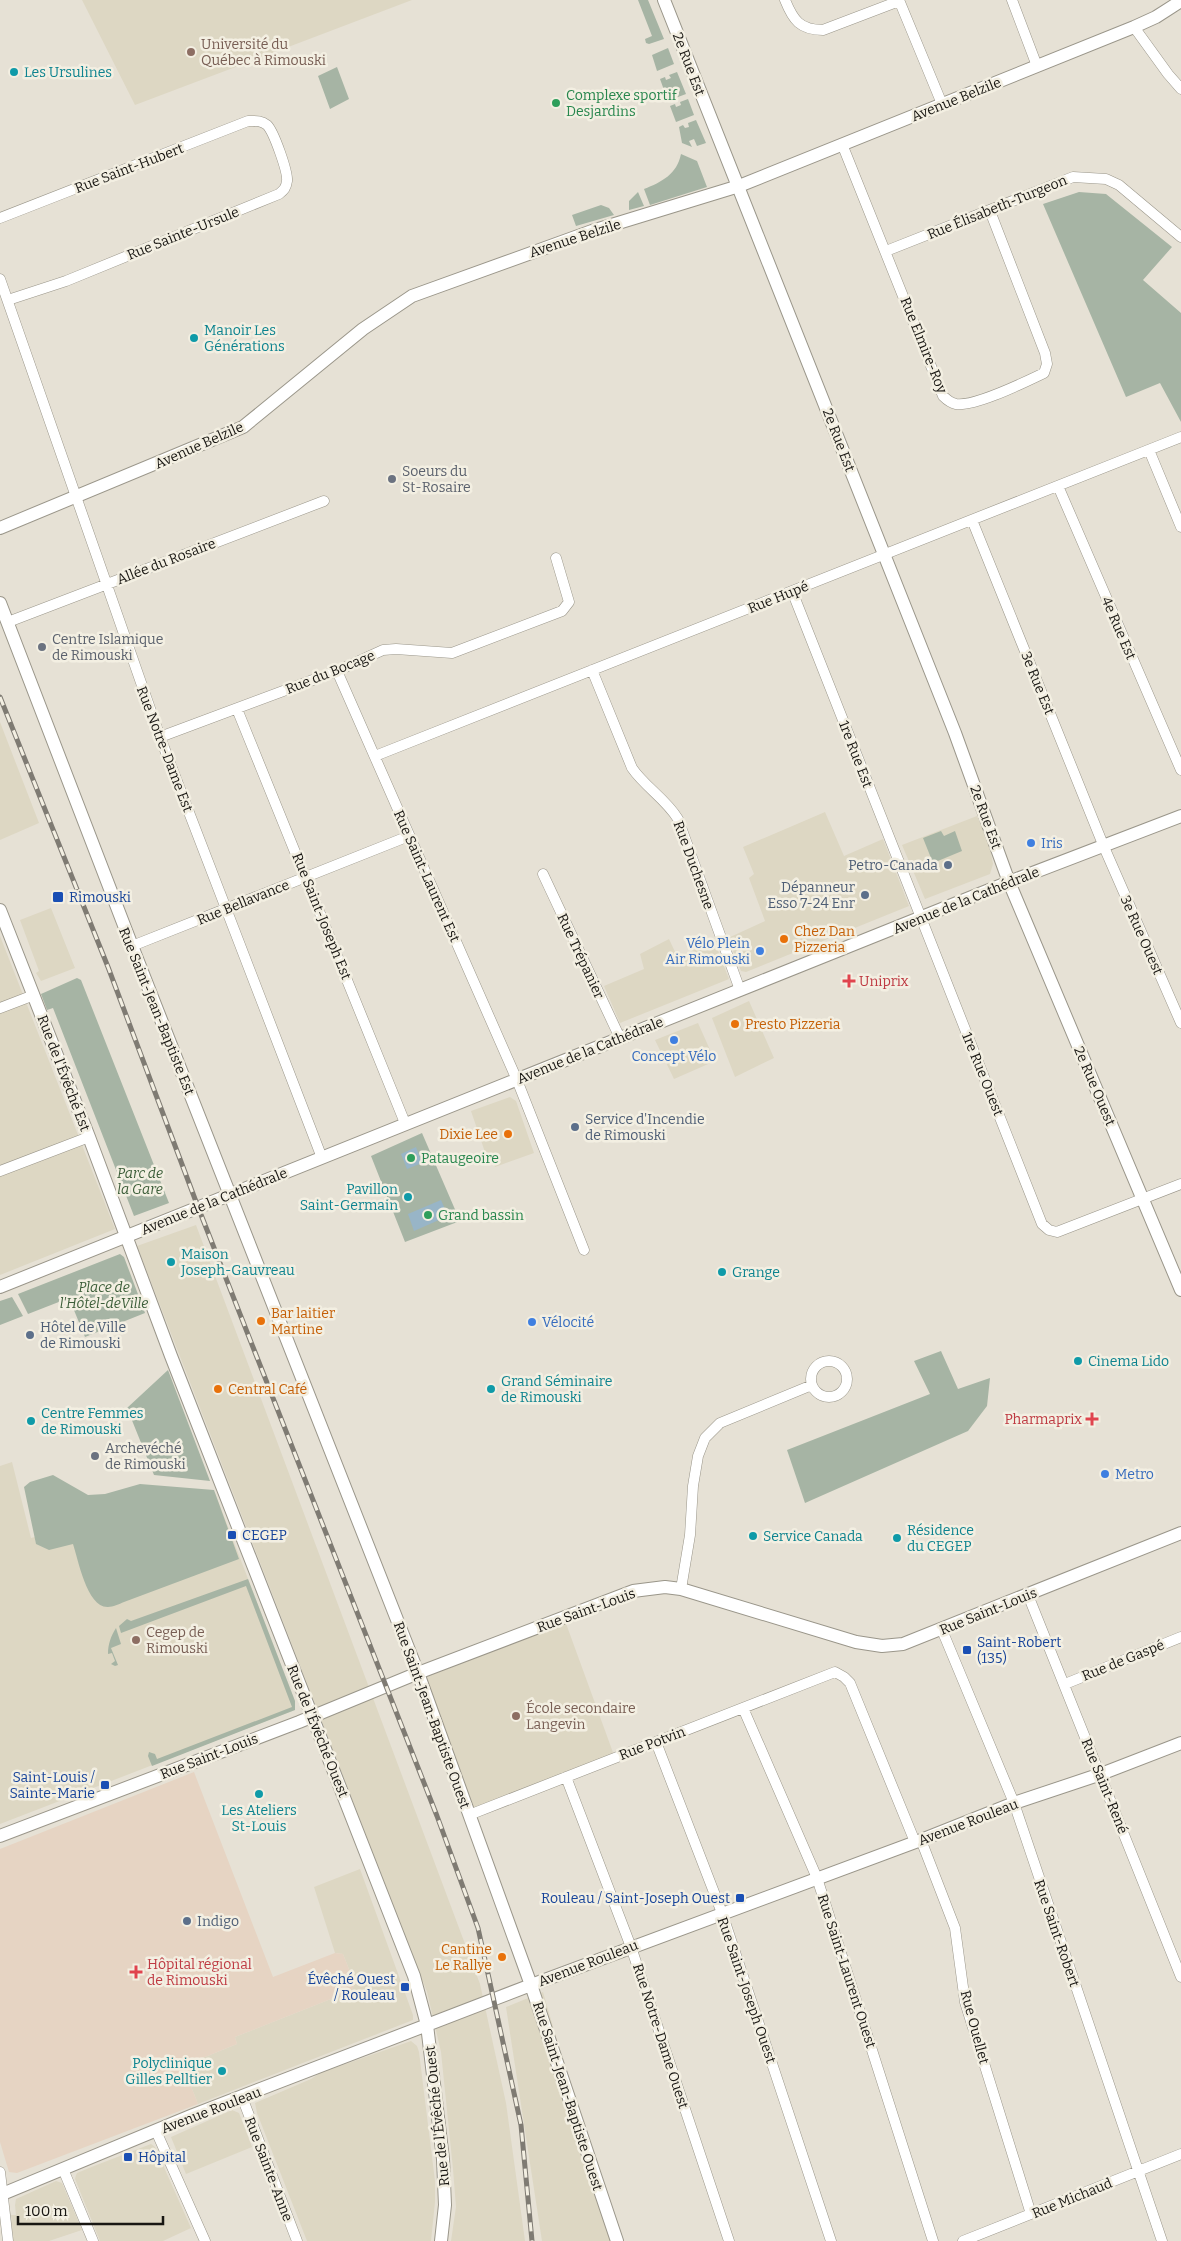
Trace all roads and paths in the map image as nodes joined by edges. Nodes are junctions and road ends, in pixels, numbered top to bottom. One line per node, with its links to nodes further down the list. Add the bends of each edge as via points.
1 (664, 0): 12 (street, 2e Rue Est)
2 (784, 0): 3 (street, via 797,22 810,30 822,30)
3 (899, 0): 9 (street)
4 (1012, 0): 7 (street)
5 (1181, 1): 6 (street, Avenue Belzile)
6 (1134, 27): 7 (street, Avenue Belzile); 8 (street)
7 (1037, 66): 9 (street, Avenue Belzile)
8 (1181, 89)
9 (942, 104): 11 (street, Avenue Belzile)
10 (259, 121): 14 (street, Rue Saint-Hubert, via 248,121); 18 (street, Rue Sainte-Ursule, via 272,132 288,179 286,188 279,194 66,281)
11 (842, 144): 12 (street, Avenue Belzile); 16 (street, Rue Elmire-Roy)
12 (739, 186): 22 (street, Avenue Belzile, via 592,231 412,296 363,328 243,428); 27 (street, 2e Rue Est)
13 (990, 211): 15 (street, Rue Élisabeth-Turgeon, via 1073,177 1106,179); 16 (street, Rue Élisabeth-Turgeon); 16 (street, Rue Elmire-Roy, via 1046,353 1047,364 1044,373 997,395 959,404 943,396)
14 (0, 218)
15 (1181, 237)
16 (886, 252)
17 (0, 279): 18 (street, Rue Notre-Dame Est)
18 (8, 300): 22 (street, Rue Notre-Dame Est)
19 (1181, 437): 20 (street, Rue Hupé)
20 (1149, 450): 21 (street, Rue Hupé); 25 (street)
21 (1058, 486): 24 (street, Rue Hupé); 38 (street, 4e Rue Est)
22 (76, 499): 26 (street, Avenue Belzile); 29 (street, Rue Notre-Dame Est)
23 (324, 501): 29 (street, Allée du Rosaire)
24 (972, 520): 27 (street, Rue Hupé); 41 (street, 3e Rue Est)
25 (1181, 527)
26 (0, 528)
27 (884, 554): 30 (street, Rue Hupé); 44 (street, 2e Rue Est, via 956,733)
28 (556, 558): 34 (street, Rue du Bocage, via 569,602 562,611 452,653 382,650)
29 (105, 584): 32 (street, Allée du Rosaire); 36 (street, Rue Notre-Dame Est)
30 (792, 591): 33 (street, Rue Hupé); 47 (street, 1re Rue Est)
31 (0, 603): 32 (street, Rue Saint-Jean-Baptiste Est)
32 (8, 622): 48 (street, Rue Saint-Jean-Baptiste Est)
33 (592, 670): 37 (street, Rue Hupé); 49 (street, Rue Duchesne, via 632,768 671,807 678,819)
34 (337, 671): 35 (street, Rue du Bocage); 37 (street, Rue Saint-Laurent Est)
35 (238, 709): 36 (street, Rue du Bocage); 43 (street, Rue Saint-Joseph Est)
36 (160, 737): 45 (street, Rue Notre-Dame Est)
37 (374, 756): 40 (street, Rue Saint-Laurent Est)
38 (1181, 770)
39 (1181, 816): 41 (street, Avenue de la Cathédrale)
40 (409, 836): 43 (street, Rue Bellavance); 54 (street, Rue Saint-Laurent Est)
41 (1104, 847): 44 (street, Avenue de la Cathédrale); 52 (street, 3e Rue Ouest)
42 (543, 874): 53 (street, Rue Trépanier)
43 (306, 877): 45 (street, Rue Bellavance); 55 (street, Rue Saint-Joseph Est)
44 (1009, 882): 47 (street, Avenue de la Cathédrale); 61 (street, 2e Rue Ouest)
45 (227, 908): 48 (street, Rue Bellavance); 57 (street, Rue Notre-Dame Est)
46 (0, 910): 50 (street, Rue de l'Évêché Est)
47 (921, 917): 49 (street, Avenue de la Cathédrale); 61 (street, 1re Rue Ouest, via 1042,1224 1057,1232)
48 (132, 946): 60 (street, Rue Saint-Jean-Baptiste Est)
49 (740, 990): 53 (street, Avenue de la Cathédrale)
50 (34, 995): 51 (street); 56 (street, Rue de l'Évêché Est)
51 (0, 1008)
52 (1181, 1022)
53 (620, 1038): 54 (street, Avenue de la Cathédrale)
54 (517, 1080): 55 (street, Avenue de la Cathédrale); 63 (street)
55 (405, 1124): 57 (street, Avenue de la Cathédrale)
56 (89, 1137): 58 (street); 62 (street, Rue de l'Évêché Est)
57 (322, 1158): 60 (street, Avenue de la Cathédrale)
58 (0, 1171)
59 (1181, 1184): 61 (street)
60 (230, 1195): 62 (street, Avenue de la Cathédrale); 73 (street, Rue Saint-Jean-Baptiste Ouest)
61 (1143, 1198): 65 (street, 2e Rue Ouest)
62 (127, 1236): 64 (street, Avenue de la Cathédrale); 76 (street, Rue de l'Évêché Ouest)
63 (584, 1250)
64 (0, 1287)
65 (1181, 1290)
66 (812, 1386): 68 (street, via 720,1423 705,1438 693,1486 690,1535)
67 (1181, 1533): 69 (street, Rue Saint-Louis)
68 (681, 1589): 70 (street, Rue Saint-Louis, via 856,1642 882,1646 903,1644); 73 (street, Rue Saint-Louis, via 665,1587 633,1591)
69 (1028, 1595): 70 (street, Rue Saint-Louis); 74 (street, Rue Saint-René)
70 (942, 1630): 81 (street, Rue Saint-Robert)
71 (1181, 1637): 74 (street, Rue de Gaspé)
72 (835, 1672): 75 (street, Rue Potvin); 84 (street, Rue Ouellet, via 850,1683)
73 (418, 1673): 76 (street, Rue Saint-Louis); 82 (street, Rue Saint-Jean-Baptiste Ouest)
74 (1065, 1684): 79 (street, Rue Saint-René)
75 (744, 1708): 77 (street, Rue Potvin); 85 (street, Rue Saint-Laurent Ouest)
76 (312, 1717): 83 (street, Rue Saint-Louis); 90 (street, Rue de l'Évêché Ouest, via 414,1976)
77 (656, 1742): 80 (street, Rue Potvin); 86 (street, Rue Saint-Joseph Ouest)
78 (1181, 1744): 79 (street, Avenue Rouleau)
79 (1101, 1774): 81 (street, Avenue Rouleau); 88 (street, Rue Saint-René)
80 (566, 1777): 82 (street, Rue Potvin); 87 (street, Rue Notre-Dame Ouest)
81 (1014, 1803): 84 (street, Avenue Rouleau); 95 (street, Rue Saint-Robert)
82 (469, 1814): 89 (street, Rue Saint-Jean-Baptiste Ouest)
83 (0, 1836)
84 (918, 1841): 85 (street, Avenue Rouleau); 98 (street, Rue Ouellet, via 955,1928 965,2002)
85 (817, 1878): 86 (street, Avenue Rouleau); 107 (street, Rue Saint-Laurent Ouest)
86 (722, 1913): 87 (street, Avenue Rouleau); 106 (street, Rue Saint-Joseph Ouest)
87 (631, 1947): 89 (street, Avenue Rouleau); 105 (street, Rue Notre-Dame Ouest)
88 (1181, 1977)
89 (531, 1985): 90 (street, Avenue Rouleau); 104 (street, Rue Saint-Jean-Baptiste Ouest)
90 (427, 2025): 91 (street, Avenue Rouleau); 103 (street, Rue de l'Évêché Ouest, via 445,2192)
91 (242, 2097): 92 (street, Avenue Rouleau); 102 (street, Rue Sainte-Anne)
92 (156, 2131): 94 (street, Avenue Rouleau); 101 (street)
93 (1181, 2154): 95 (street, Rue Michaud)
94 (63, 2169): 97 (street, Avenue Rouleau); 100 (street)
95 (1137, 2171): 98 (street, Rue Michaud); 109 (street, Rue Saint-Robert)
96 (0, 2172): 97 (street)
97 (2, 2194): 99 (street)
98 (1031, 2214): 108 (street, Rue Michaud)
99 (8, 2241)
100 (93, 2241)
101 (205, 2241)
102 (297, 2241)
103 (441, 2241)
104 (616, 2241)
105 (729, 2241)
106 (831, 2241)
107 (933, 2241)
108 (963, 2241)
109 (1162, 2241)

